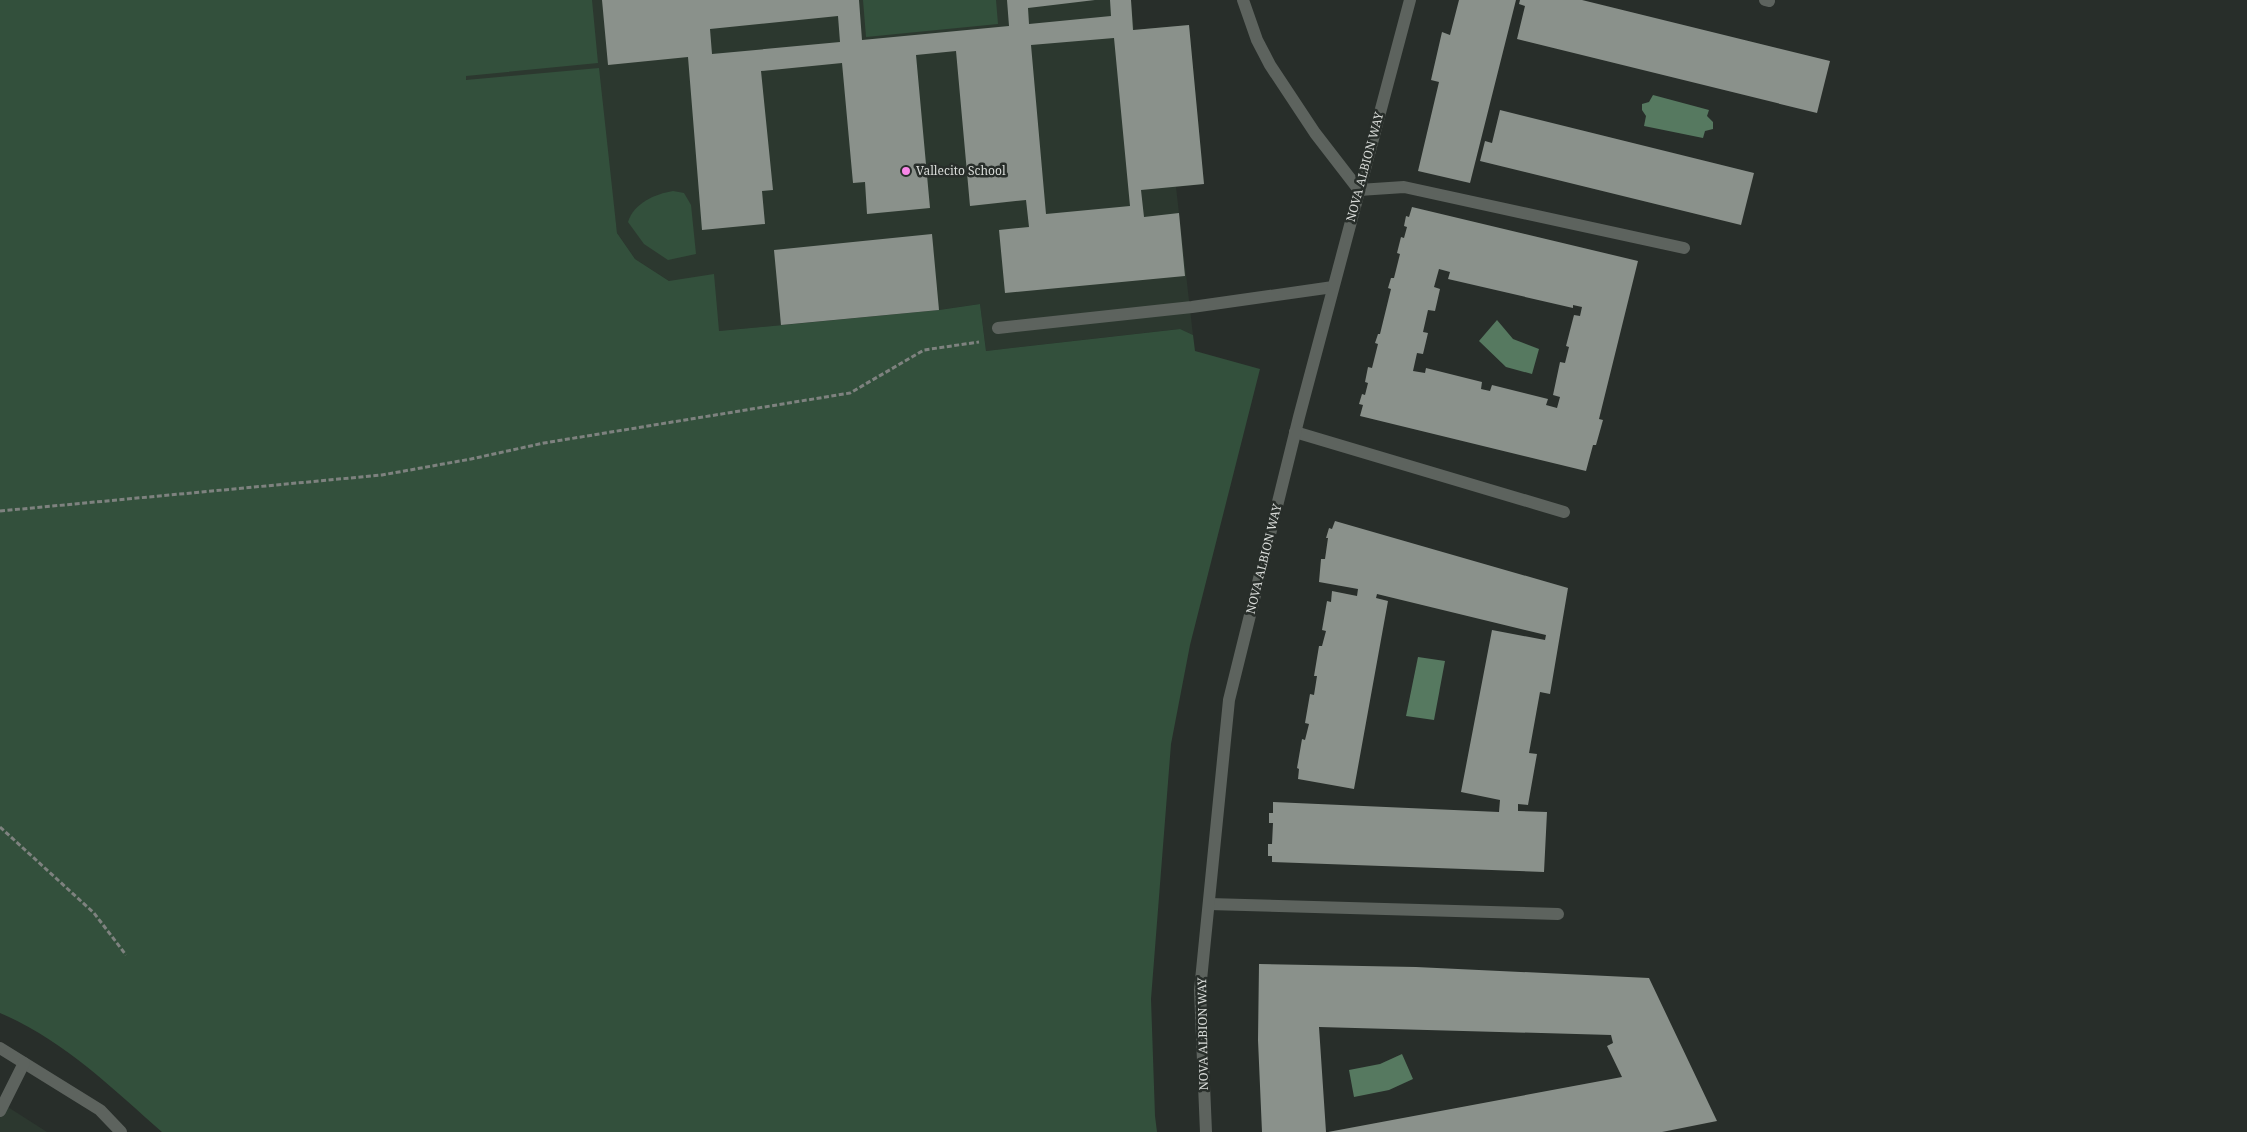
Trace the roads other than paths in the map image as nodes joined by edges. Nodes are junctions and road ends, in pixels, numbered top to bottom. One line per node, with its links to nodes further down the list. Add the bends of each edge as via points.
1 (1243, 0): 3 (street, via 1270,65 1315,133)
2 (1410, 0): 3 (street, NOVA ALBION WAY)
3 (1359, 190): 4 (street, via 1404,187); 5 (street, NOVA ALBION WAY)
4 (1684, 248)
5 (1333, 287): 6 (street, via 1192,307); 7 (street, NOVA ALBION WAY)
6 (998, 328)
7 (1295, 432): 8 (street); 9 (street, NOVA ALBION WAY, via 1229,700)
8 (1564, 512)
9 (1209, 904): 10 (street); 15 (street, NOVA ALBION WAY, via 1200,990)
10 (1558, 914)
11 (0, 1048): 12 (street)
12 (24, 1063): 13 (street); 14 (street, via 100,1110)
13 (0, 1112)
14 (121, 1132)
15 (1206, 1132)

